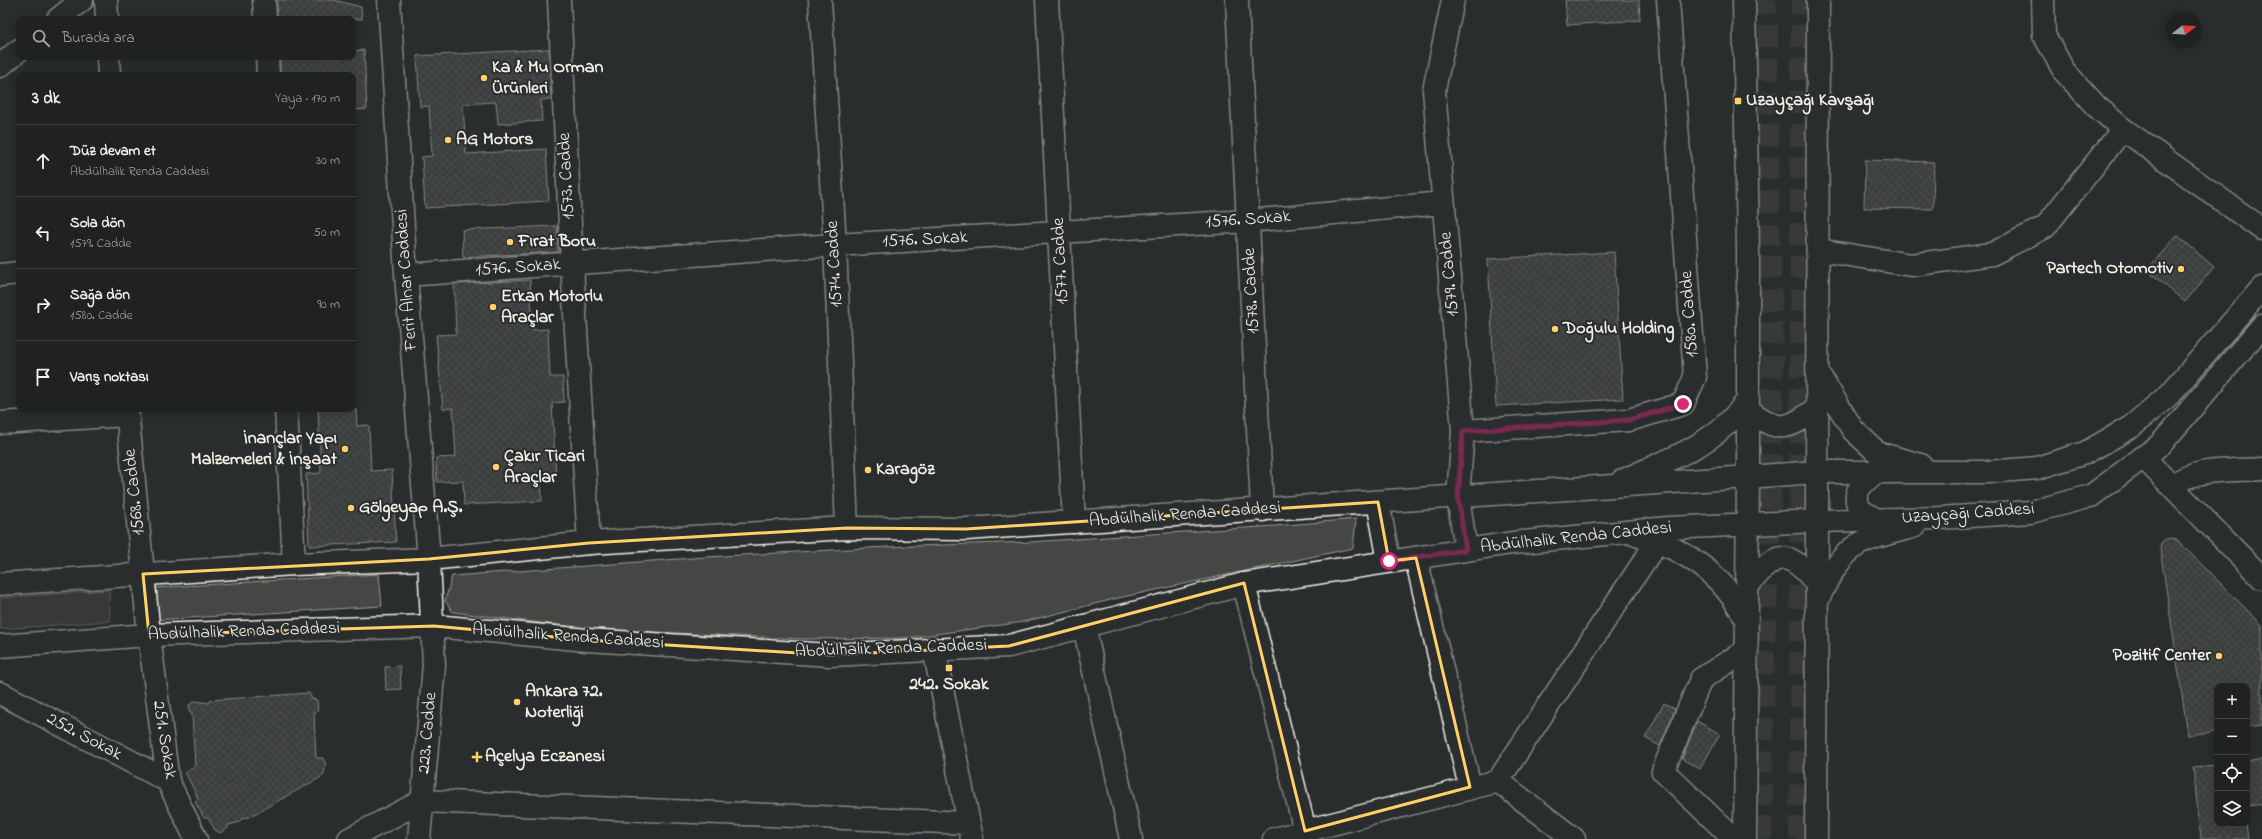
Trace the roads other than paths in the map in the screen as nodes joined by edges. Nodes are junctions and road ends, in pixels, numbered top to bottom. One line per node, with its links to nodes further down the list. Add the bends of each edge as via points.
1 (82, 0): 14 (main road)
2 (106, 0): 15 (main road)
3 (264, 0): 16 (main road)
4 (389, 0): 33 (main road, Ferit Alnar Caddesi)
5 (559, 0): 30 (main road, 1573. Cadde)
6 (820, 0): 28 (main road, 1574. Cadde)
7 (1047, 0): 27 (main road, 1577. Cadde)
8 (1237, 0): 25 (main road, 1578. Cadde)
9 (1453, 0): 24 (main road, 1579. Cadde, via 1434,90)
10 (1668, 0): 42 (main road, 1580. Cadde, via 1695,377 1683,404 1629,420)
11 (1744, 0): 37 (main road)
12 (1818, 0): 29 (main road)
13 (2043, 0): 23 (main road, via 2044,35 2064,71 2096,106)
14 (62, 16)
15 (106, 16)
16 (265, 16)
17 (16, 53): 20 (main road)
18 (108, 60): 21 (main road)
19 (267, 60): 22 (main road)
20 (0, 66)
21 (109, 72)
22 (268, 72)
23 (2123, 129): 26 (main road); 29 (main road, via 2045,227 1992,254 1911,265)
24 (1443, 203): 25 (main road, 1576. Sokak); 42 (main road, 1579. Cadde)
25 (1248, 221): 27 (main road, 1576. Sokak); 53 (main road, 1578. Cadde)
26 (2262, 229)
27 (1059, 232): 28 (main road, 1576. Sokak); 57 (main road, 1577. Cadde)
28 (834, 245): 30 (main road, 1576. Sokak); 59 (main road, 1574. Cadde)
29 (1818, 250): 36 (main road)
30 (572, 265): 33 (main road, 1576. Sokak); 62 (main road, 1573. Cadde)
31 (16, 273): 32 (main road)
32 (0, 275)
33 (406, 275): 65 (main road, Ferit Alnar Caddesi)
34 (2262, 288): 47 (main road, via 2170,394 2131,427 2085,453 2037,468)
35 (2262, 326): 43 (main road, Uzayçağı Caddesi, via 2161,444)
36 (1818, 373): 38 (main road); 47 (main road, via 1853,430 1878,453)
37 (1748, 405): 38 (main road, via 1767,423 1782,427 1792,426); 48 (main road); 50 (main road, via 1697,448)
38 (1817, 408): 45 (main road)
39 (127, 412): 41 (main road); 68 (main road, 1568. Cadde)
40 (286, 412): 67 (main road)
41 (0, 422)
42 (1463, 431): 51 (main road, 1579. Cadde)
43 (2143, 457): 49 (main road); 54 (main road, Uzayçağı Caddesi, via 2091,496 2031,512)
44 (2262, 469): 49 (main road, via 2195,474 2184,477)
45 (1817, 472): 46 (main road); 48 (main road, Abdülhalik Renda Caddesi); 56 (main road)
46 (1876, 472): 47 (main road); 55 (main road, via 1857,490 1856,496 1860,510)
47 (1943, 472)
48 (1748, 477): 50 (main road, Abdülhalik Renda Caddesi); 58 (main road)
49 (2171, 486): 69 (main road)
50 (1610, 487): 51 (main road, Abdülhalik Renda Caddesi)
51 (1458, 497): 52 (main road, Abdülhalik Renda Caddesi); 63 (main road, 1579. Cadde)
52 (1378, 502): 53 (main road, Abdülhalik Renda Caddesi); 66 (main road)
53 (1262, 510): 57 (main road, Abdülhalik Renda Caddesi)
54 (1940, 518): 55 (main road, Uzayçağı Caddesi); 74 (main road, via 1859,543 1847,554 1826,582)
55 (1877, 520): 56 (main road, Uzayçağı Caddesi)
56 (1817, 521): 58 (main road, Uzayçağı Caddesi); 70 (main road)
57 (1074, 522): 59 (main road, Abdülhalik Renda Caddesi, via 966,530)
58 (1748, 524): 60 (main road, Abdülhalik Renda Caddesi); 73 (main road)
59 (846, 528): 62 (main road, Abdülhalik Renda Caddesi)
60 (1630, 532): 61 (main road); 63 (main road, Abdülhalik Renda Caddesi)
61 (1657, 542): 75 (main road, via 1699,564 1721,581 1736,600); 84 (main road)
62 (589, 544): 65 (main road, Abdülhalik Renda Caddesi)
63 (1466, 550): 64 (main road, Abdülhalik Renda Caddesi)
64 (1416, 558): 66 (main road, Abdülhalik Renda Caddesi); 85 (main road)
65 (429, 559): 67 (main road, Abdülhalik Renda Caddesi); 76 (main road, Ferit Alnar Caddesi)
66 (1389, 561): 72 (main road, Abdülhalik Renda Caddesi)
67 (294, 564): 68 (main road, Abdülhalik Renda Caddesi)
68 (143, 574): 71 (main road, Abdülhalik Renda Caddesi); 78 (main road, 1568. Cadde)
69 (2262, 578)
70 (1816, 583): 73 (main road, via 1802,565 1791,559 1776,558 1764,567); 74 (main road)
71 (0, 584)
72 (1244, 584): 77 (main road, Abdülhalik Renda Caddesi); 88 (main road)
73 (1747, 587): 75 (main road)
74 (1816, 607): 97 (main road)
75 (1748, 622): 81 (main road)
76 (434, 626): 78 (main road, Abdülhalik Renda Caddesi); 80 (main road, Abdülhalik Renda Caddesi, via 588,640 831,654); 86 (main road, 223. Cadde, via 434,666)
77 (1084, 626): 80 (main road, Abdülhalik Renda Caddesi, via 1009,646); 92 (main road)
78 (149, 635): 79 (main road, Abdülhalik Renda Caddesi); 83 (main road, 251. Sokak)
79 (0, 646)
80 (934, 649): 87 (main road)
81 (1747, 650): 95 (main road, via 1702,679 1663,771); 96 (main road)
82 (0, 693): 83 (main road, 252. Sokak)
83 (168, 781): 89 (main road, 251. Sokak)
84 (1498, 781): 85 (main road); 94 (main road)
85 (1470, 787): 88 (main road)
86 (422, 800): 87 (main road); 90 (main road); 91 (main road, 223. Cadde)
87 (970, 831)
88 (1305, 831): 93 (main road)
89 (196, 839)
90 (349, 839)
91 (419, 839)
92 (1131, 839)
93 (1274, 839)
94 (1574, 839)
95 (1734, 839)
96 (1746, 839)
97 (1816, 839)

